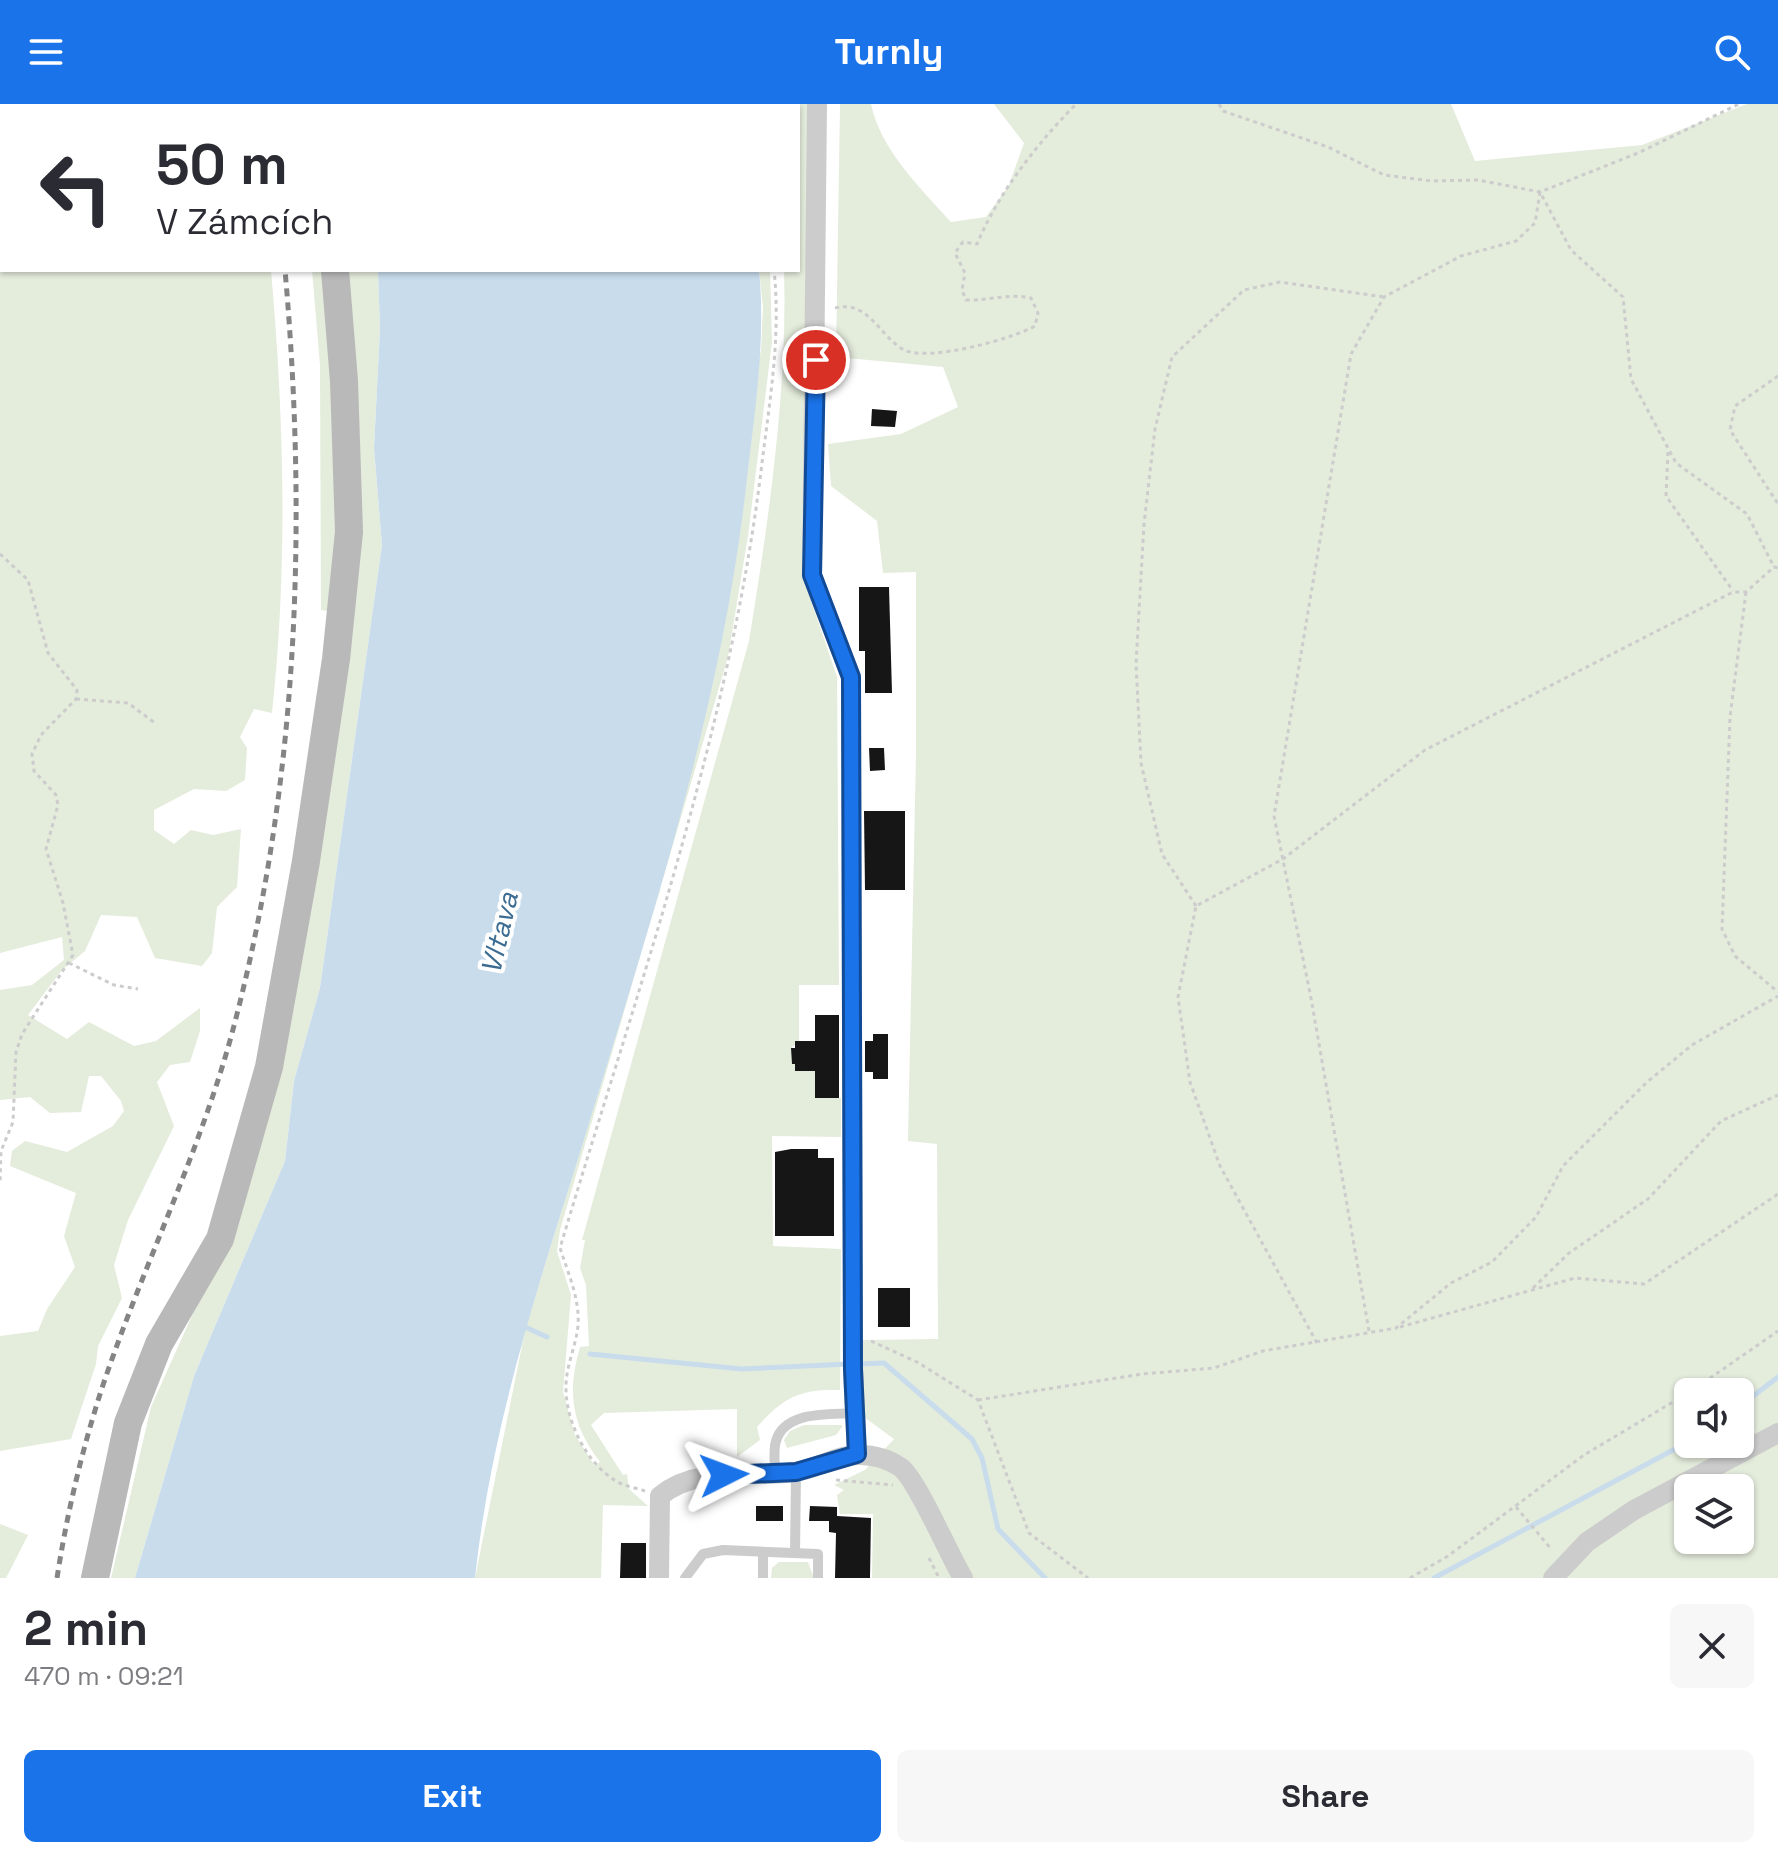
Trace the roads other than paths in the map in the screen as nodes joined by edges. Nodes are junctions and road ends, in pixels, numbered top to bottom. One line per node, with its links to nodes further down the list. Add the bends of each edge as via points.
1 (817, 104): 3 (street, via 812,575 851,677)
2 (335, 272): 10 (main road, via 349,532 336,659 272,1052 220,1239 159,1344 128,1423)
3 (855, 1413): 5 (street); 6 (lane, via 800,1418 785,1426 776,1441)
4 (1778, 1433): 9 (street, via 1634,1510 1587,1542)
5 (857, 1454): 6 (street); 15 (street, via 904,1469)
6 (785, 1472): 8 (lane); 11 (street, via 698,1476 677,1482 660,1496)
7 (763, 1552): 8 (lane); 12 (lane, via 703,1554); 13 (lane)
8 (795, 1553): 14 (lane, via 818,1554)
9 (1559, 1571)
10 (95, 1578)
11 (659, 1578)
12 (685, 1578)
13 (763, 1578)
14 (818, 1578)
15 (963, 1578)

